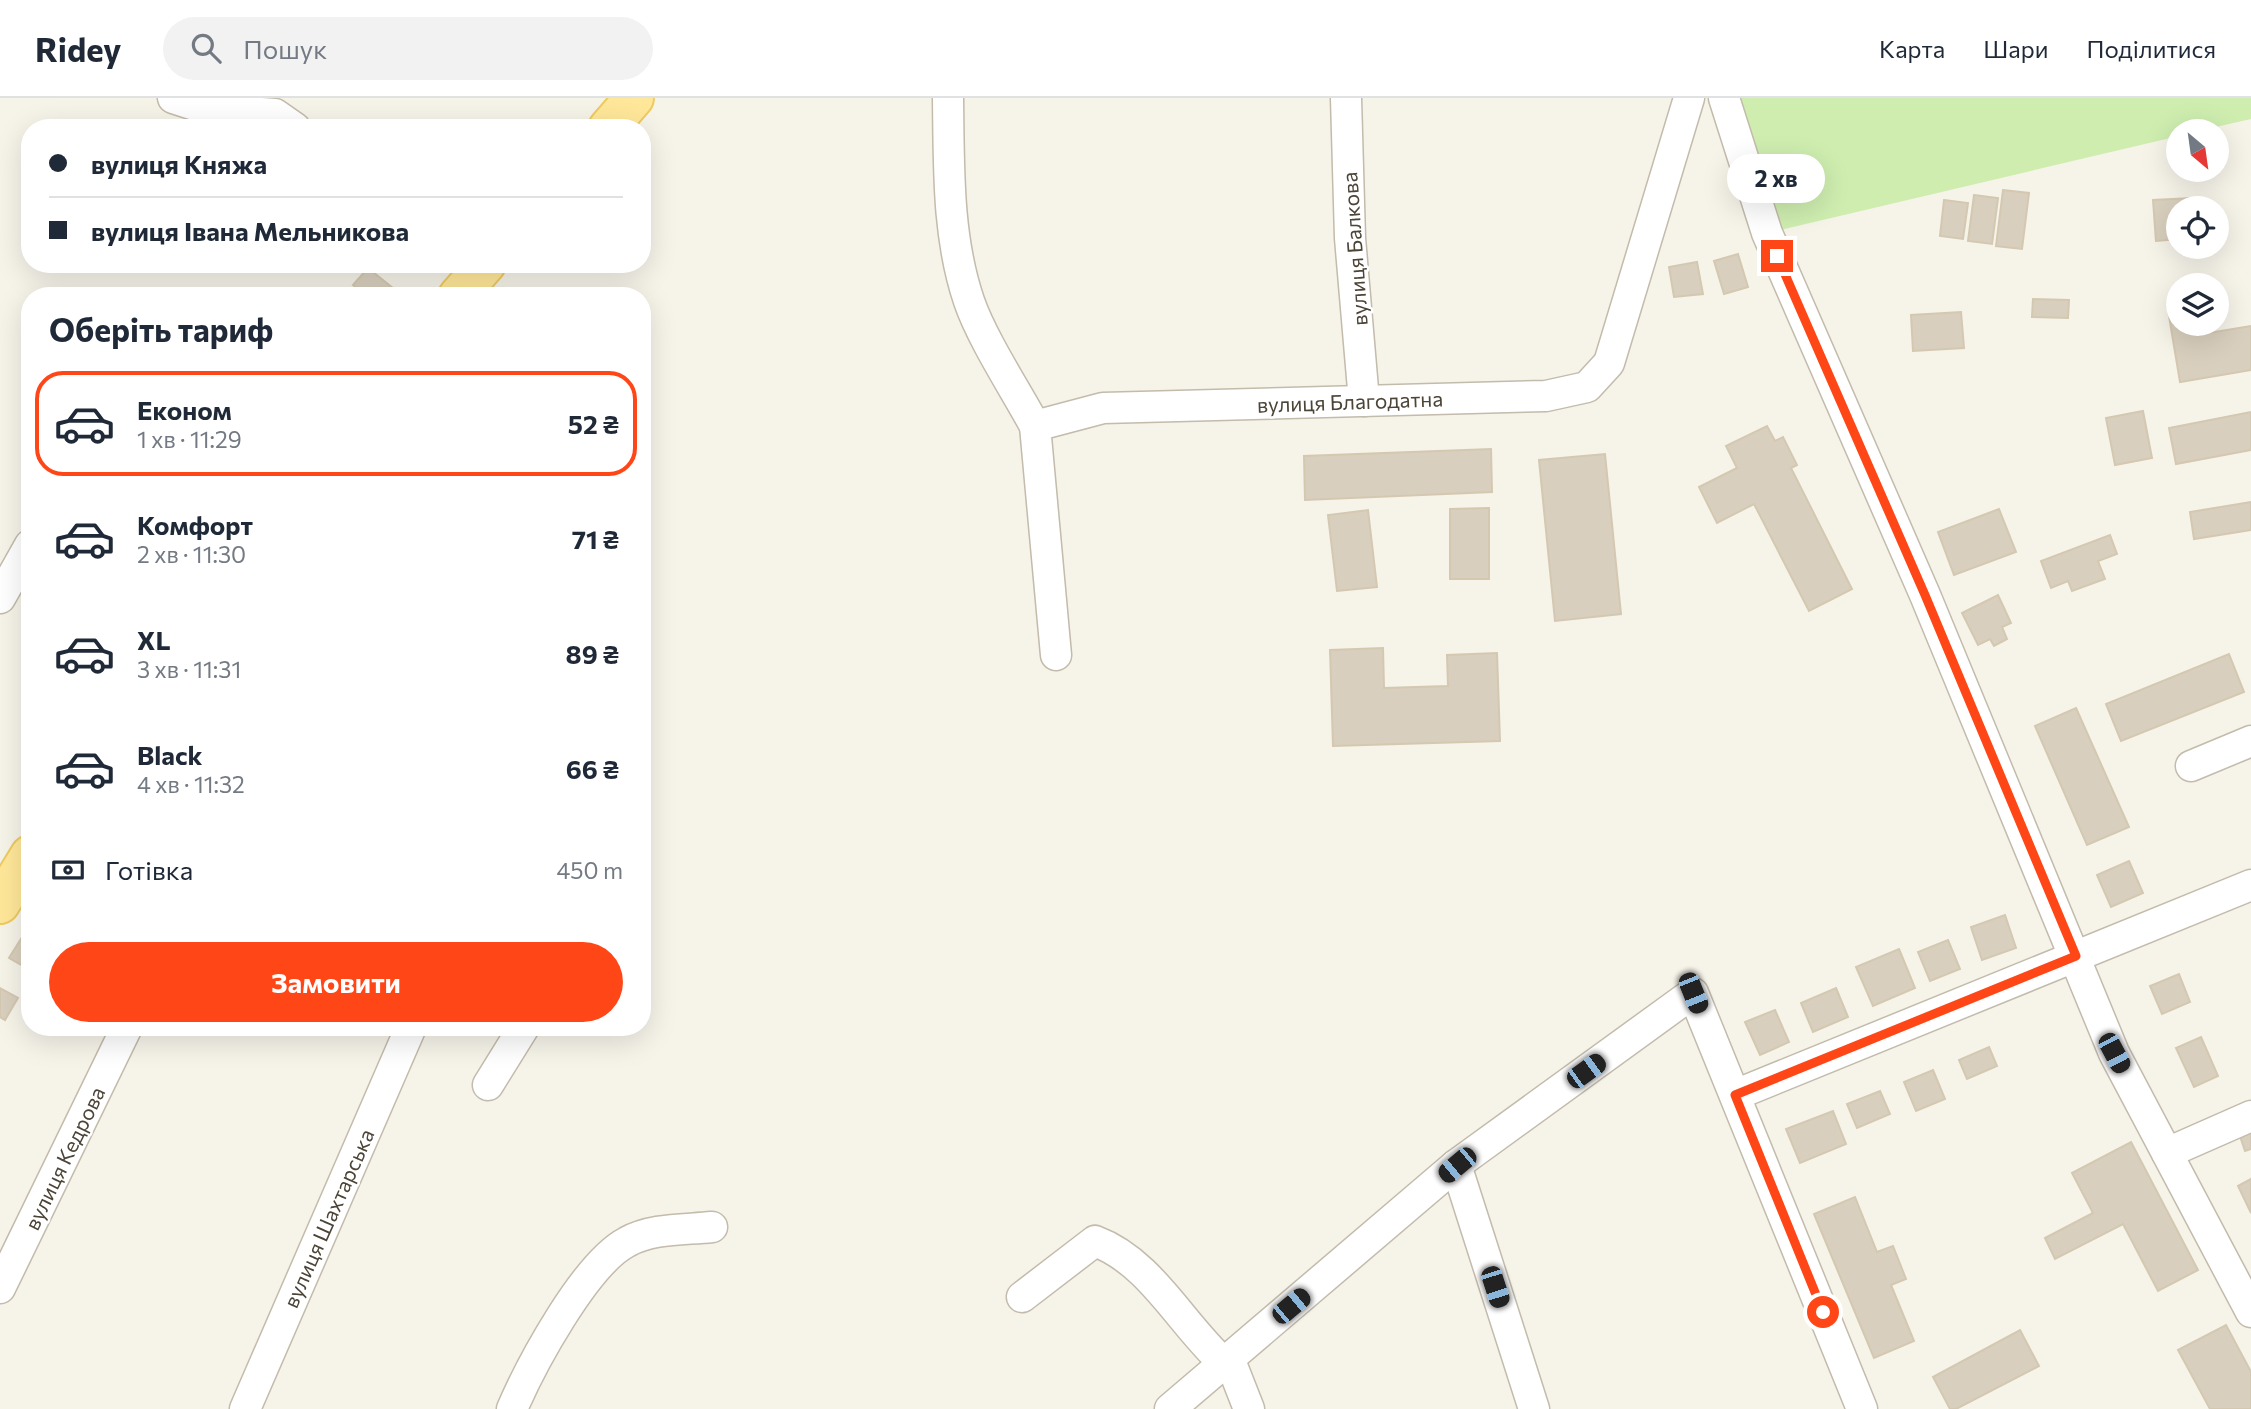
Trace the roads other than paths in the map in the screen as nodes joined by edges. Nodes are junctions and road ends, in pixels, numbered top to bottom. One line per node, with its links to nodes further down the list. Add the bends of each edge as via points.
1 (173, 98): 7 (street, via 207,109 275,114)
2 (635, 98): 8 (main road)
3 (948, 98): 12 (street, via 949,190 956,256 970,304)
4 (1346, 98): 11 (street, вулиця Балкова, via 1350,239)
5 (1689, 98): 11 (street, вулиця Благодатна, via 1609,363 1587,387 1546,396)
6 (1724, 98): 21 (street, via 1767,233)
7 (282, 119)
8 (616, 119)
9 (478, 273): 10 (main road)
10 (467, 287)
11 (1364, 401): 12 (street, вулиця Благодатна, via 1103,408)
12 (1035, 426): 15 (street)
13 (21, 561): 14 (street)
14 (0, 598)
15 (1056, 655)
16 (2251, 741): 17 (street)
17 (2191, 766)
18 (21, 870): 20 (main road)
19 (2251, 885): 21 (street)
20 (0, 904)
21 (2076, 956): 26 (street); 28 (street, via 2114,1053)
22 (123, 1036): 31 (street, вулиця Кедрова)
23 (407, 1036): 35 (street, вулиця Шахтарська)
24 (519, 1036): 25 (street)
25 (488, 1086)
26 (1735, 1095): 29 (street, via 1693,993); 40 (street)
27 (2251, 1116): 28 (street)
28 (2167, 1153): 33 (street)
29 (1457, 1165): 34 (street); 39 (street)
30 (712, 1227): 36 (street, via 650,1233 608,1255 579,1288 546,1340)
31 (0, 1288)
32 (1022, 1297): 34 (street, via 1095,1241 1119,1250 1137,1266 1200,1341)
33 (2251, 1312)
34 (1226, 1361): 37 (street); 38 (street)
35 (245, 1409)
36 (512, 1409)
37 (1170, 1409)
38 (1250, 1409)
39 (1534, 1409)
40 (1862, 1409)

